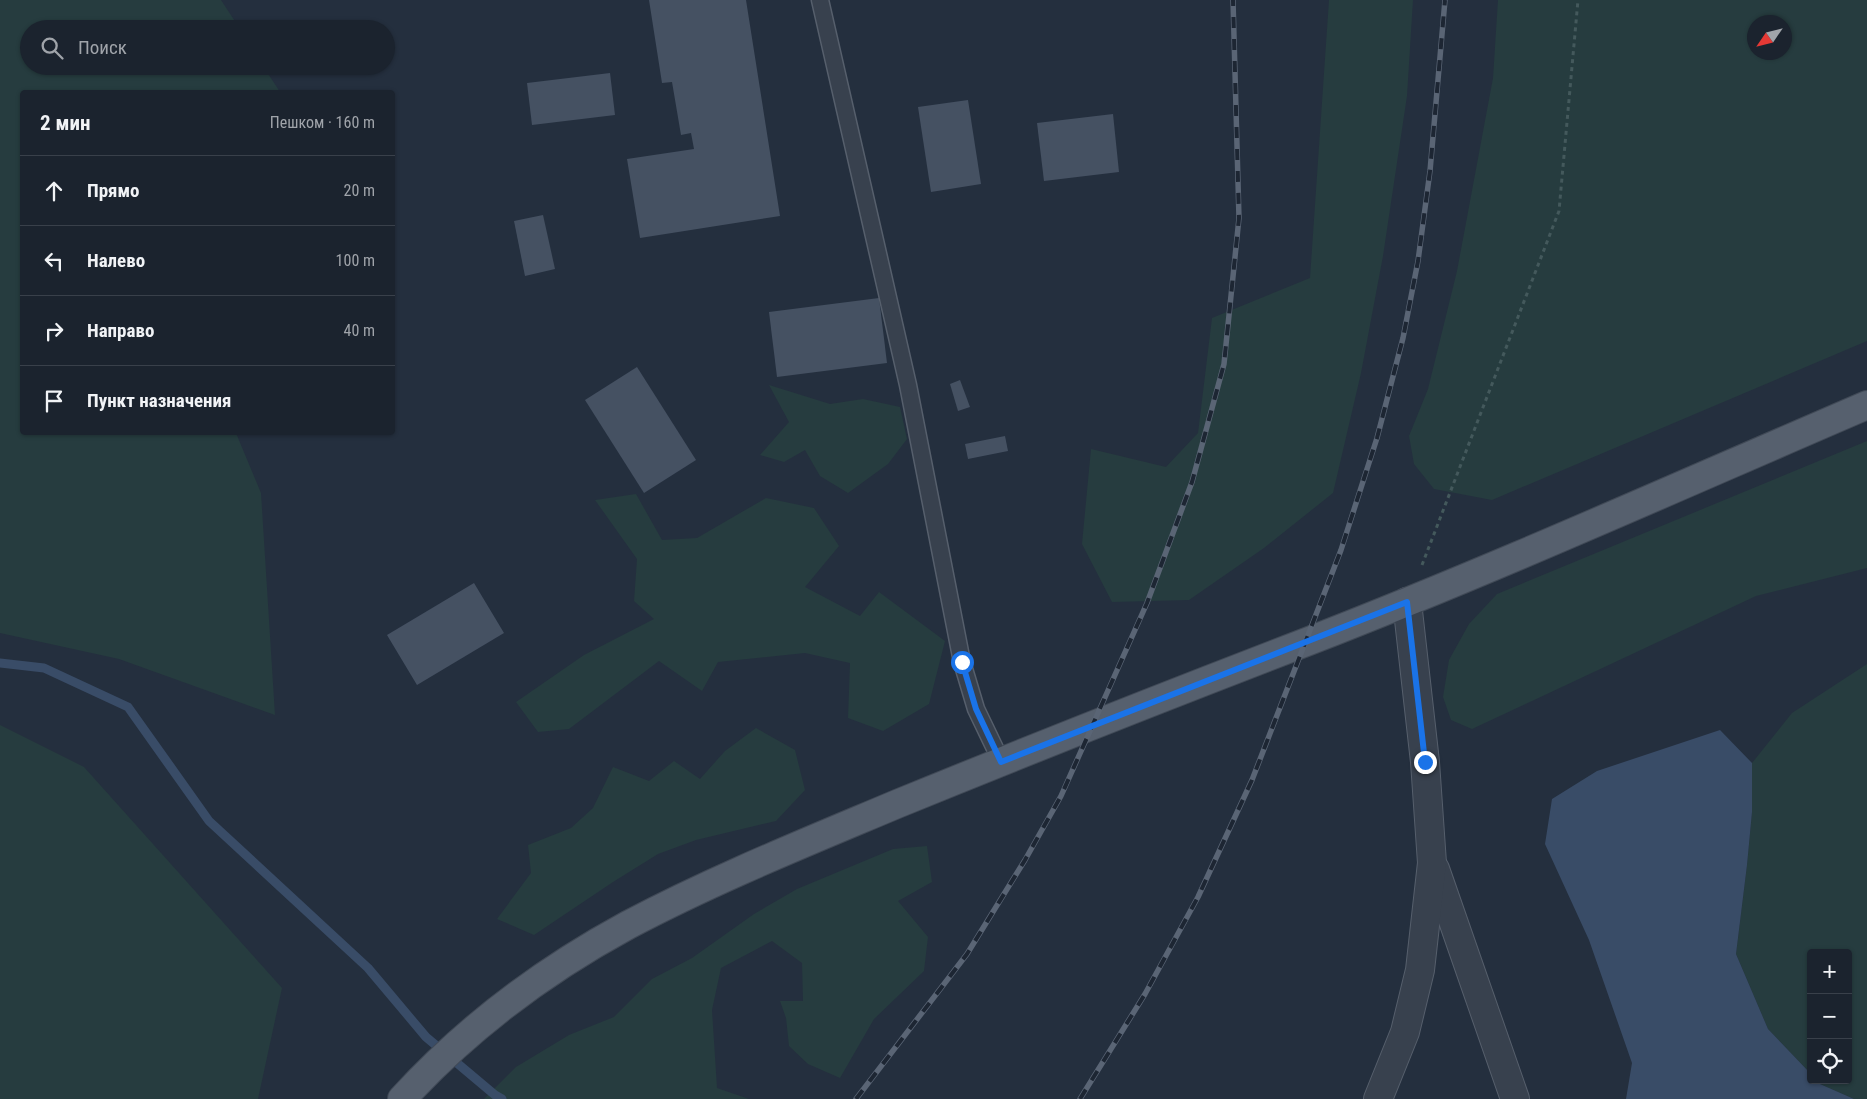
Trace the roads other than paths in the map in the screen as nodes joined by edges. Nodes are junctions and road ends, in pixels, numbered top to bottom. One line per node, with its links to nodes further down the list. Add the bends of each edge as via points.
1 (820, 0): 4 (lane, via 908,385 962,662 976,709)
2 (1867, 405): 3 (main road)
3 (1407, 602): 4 (main road); 5 (street, via 1425,762)
4 (1001, 762): 6 (main road, via 730,876 627,926 512,999)
5 (1432, 863): 7 (street, via 1420,970 1406,1032); 8 (street)
6 (402, 1099)
7 (1378, 1099)
8 (1515, 1099)

